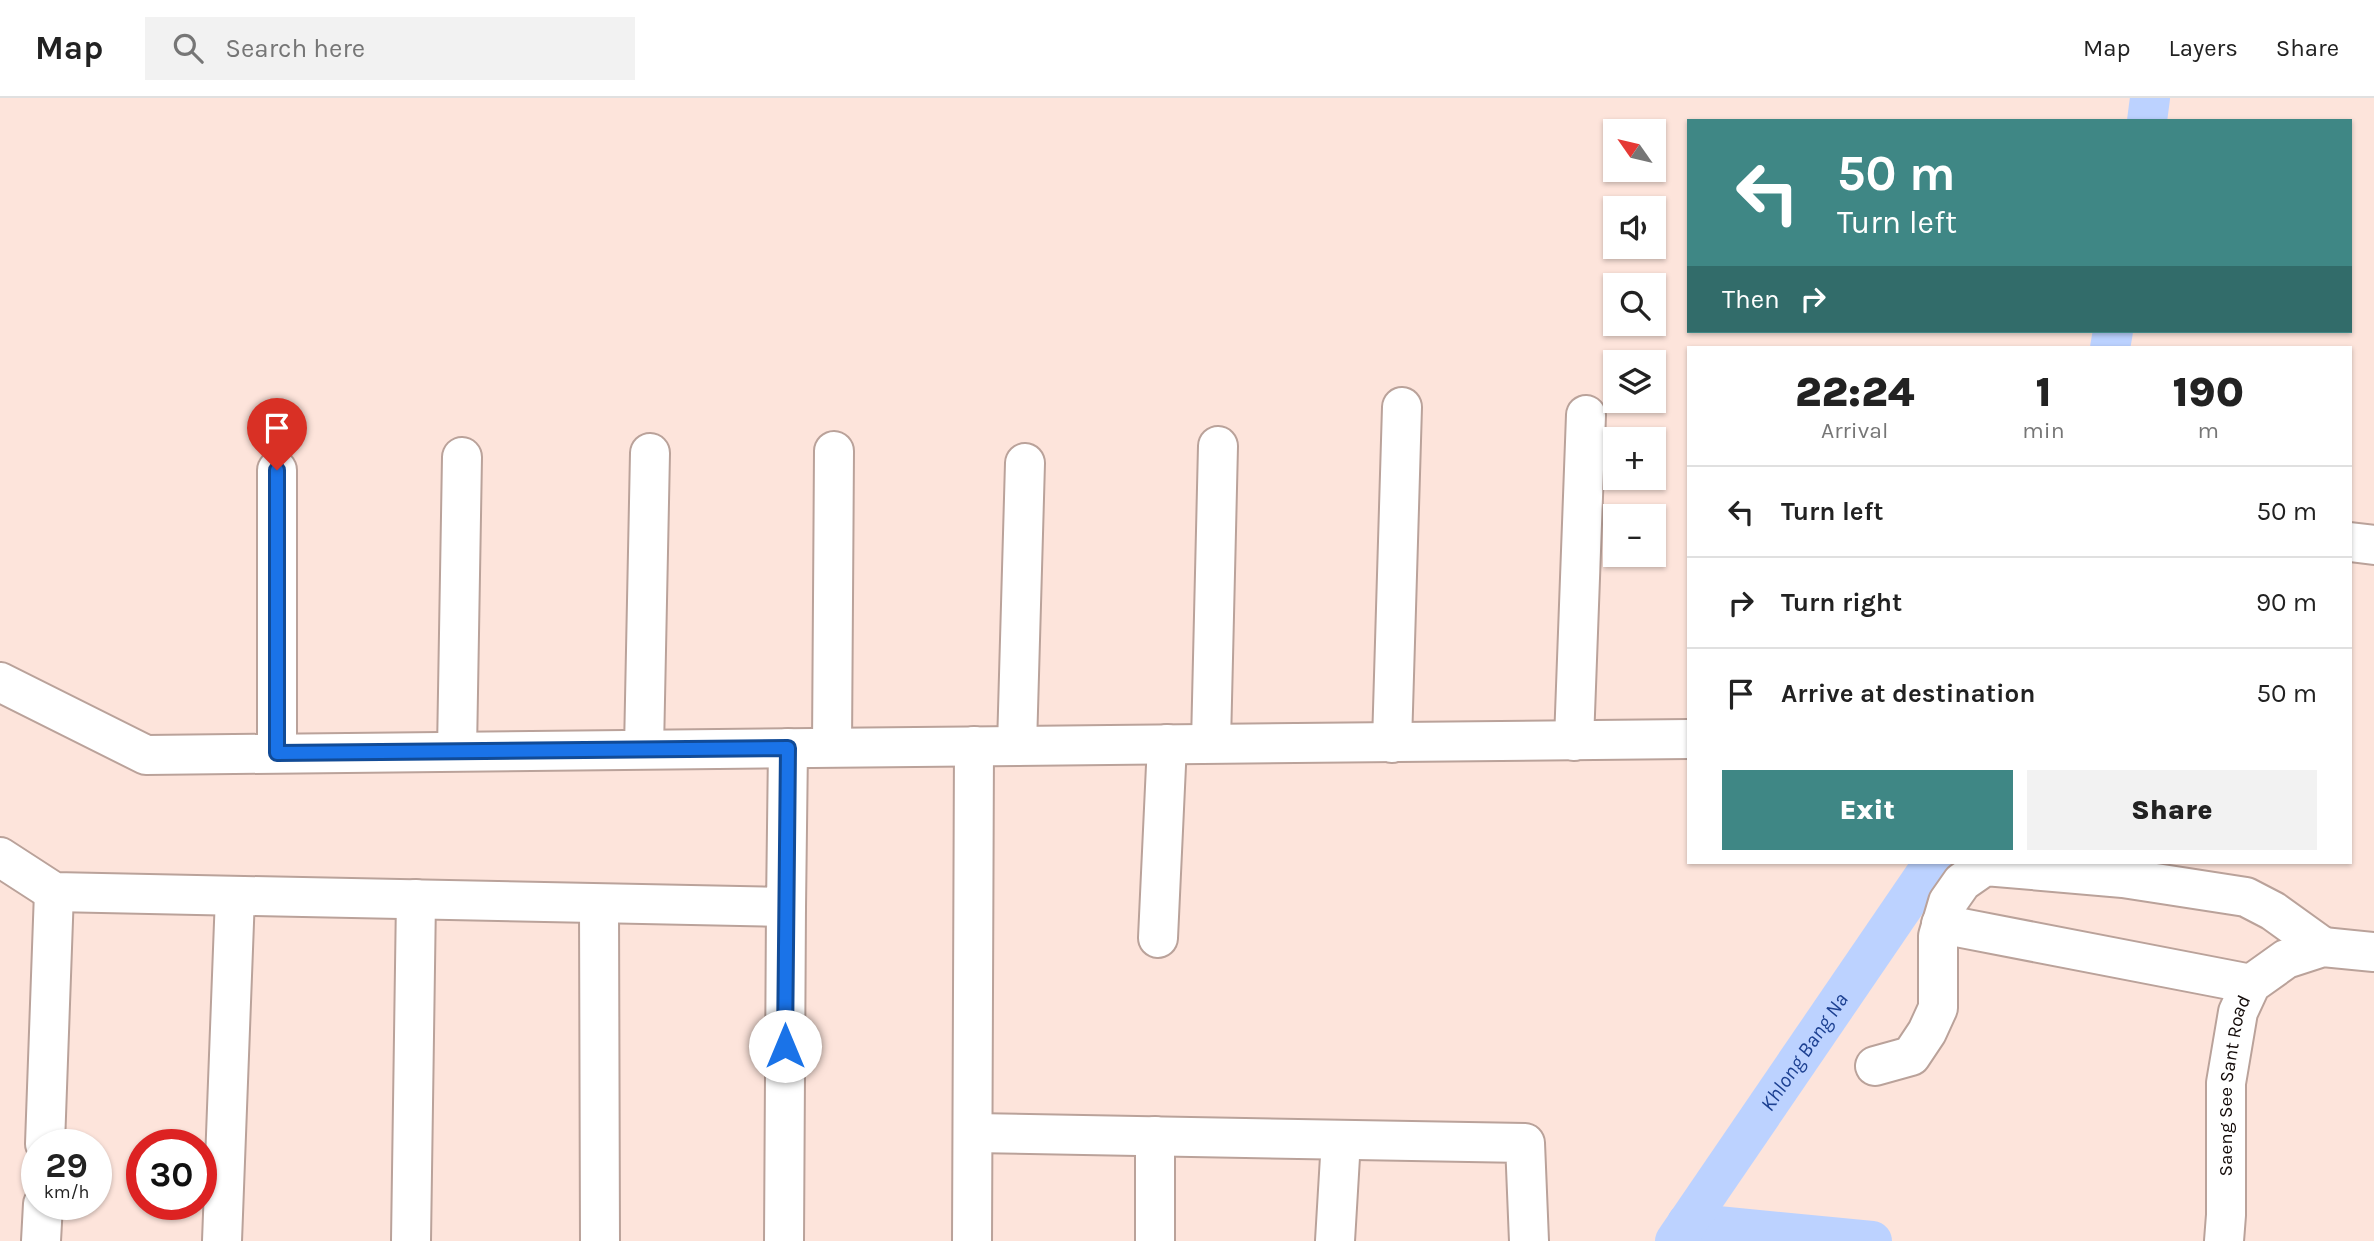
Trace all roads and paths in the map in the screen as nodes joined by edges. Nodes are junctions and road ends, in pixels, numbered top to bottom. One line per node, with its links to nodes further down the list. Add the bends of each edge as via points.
1 (1402, 407): 14 (street)
2 (1586, 415): 13 (street)
3 (1218, 446): 16 (street)
4 (834, 451): 19 (street)
5 (650, 453): 21 (street)
6 (462, 457): 22 (street)
7 (1025, 463): 18 (street)
8 (277, 470): 23 (street)
9 (2352, 542): 10 (street)
10 (2374, 545)
11 (0, 682): 23 (street, via 146,755)
12 (1687, 739): 13 (street)
13 (1574, 741): 14 (street)
14 (1392, 743): 16 (street)
15 (1167, 744): 16 (street); 18 (street); 31 (street)
16 (1211, 744)
17 (974, 746): 18 (street); 19 (street); 37 (street)
18 (1017, 746)
19 (832, 747): 20 (street)
20 (788, 748): 21 (street); 29 (street)
21 (644, 749): 22 (street)
22 (457, 751): 23 (street)
23 (277, 753)
24 (0, 857): 25 (street)
25 (54, 892): 26 (street); 36 (street)
26 (235, 896): 27 (street); 43 (street)
27 (416, 900): 28 (street); 44 (street)
28 (599, 904): 29 (street); 45 (street)
29 (786, 908): 46 (street)
30 (1941, 924): 32 (street, via 1948,902 1962,882 1985,866 2123,877 2246,897); 34 (street); 35 (street, via 1938,1009 1911,1056)
31 (1158, 938)
32 (2322, 947): 33 (street, Saeng See Sant Road); 34 (street, Saeng See Sant Road, via 2286,959)
33 (2374, 952)
34 (2251, 984): 41 (street, Saeng See Sant Road, via 2238,1012 2226,1083)
35 (1875, 1066)
36 (46, 1129)
37 (972, 1133): 38 (street); 47 (street)
38 (1155, 1136): 39 (street); 48 (street)
39 (1340, 1140): 49 (street); 50 (street, via 1525,1143)
40 (42, 1220): 42 (street)
41 (2225, 1228)
42 (41, 1241)
43 (222, 1241)
44 (411, 1241)
45 (600, 1241)
46 (784, 1241)
47 (972, 1241)
48 (1155, 1241)
49 (1335, 1241)
50 (1529, 1241)

